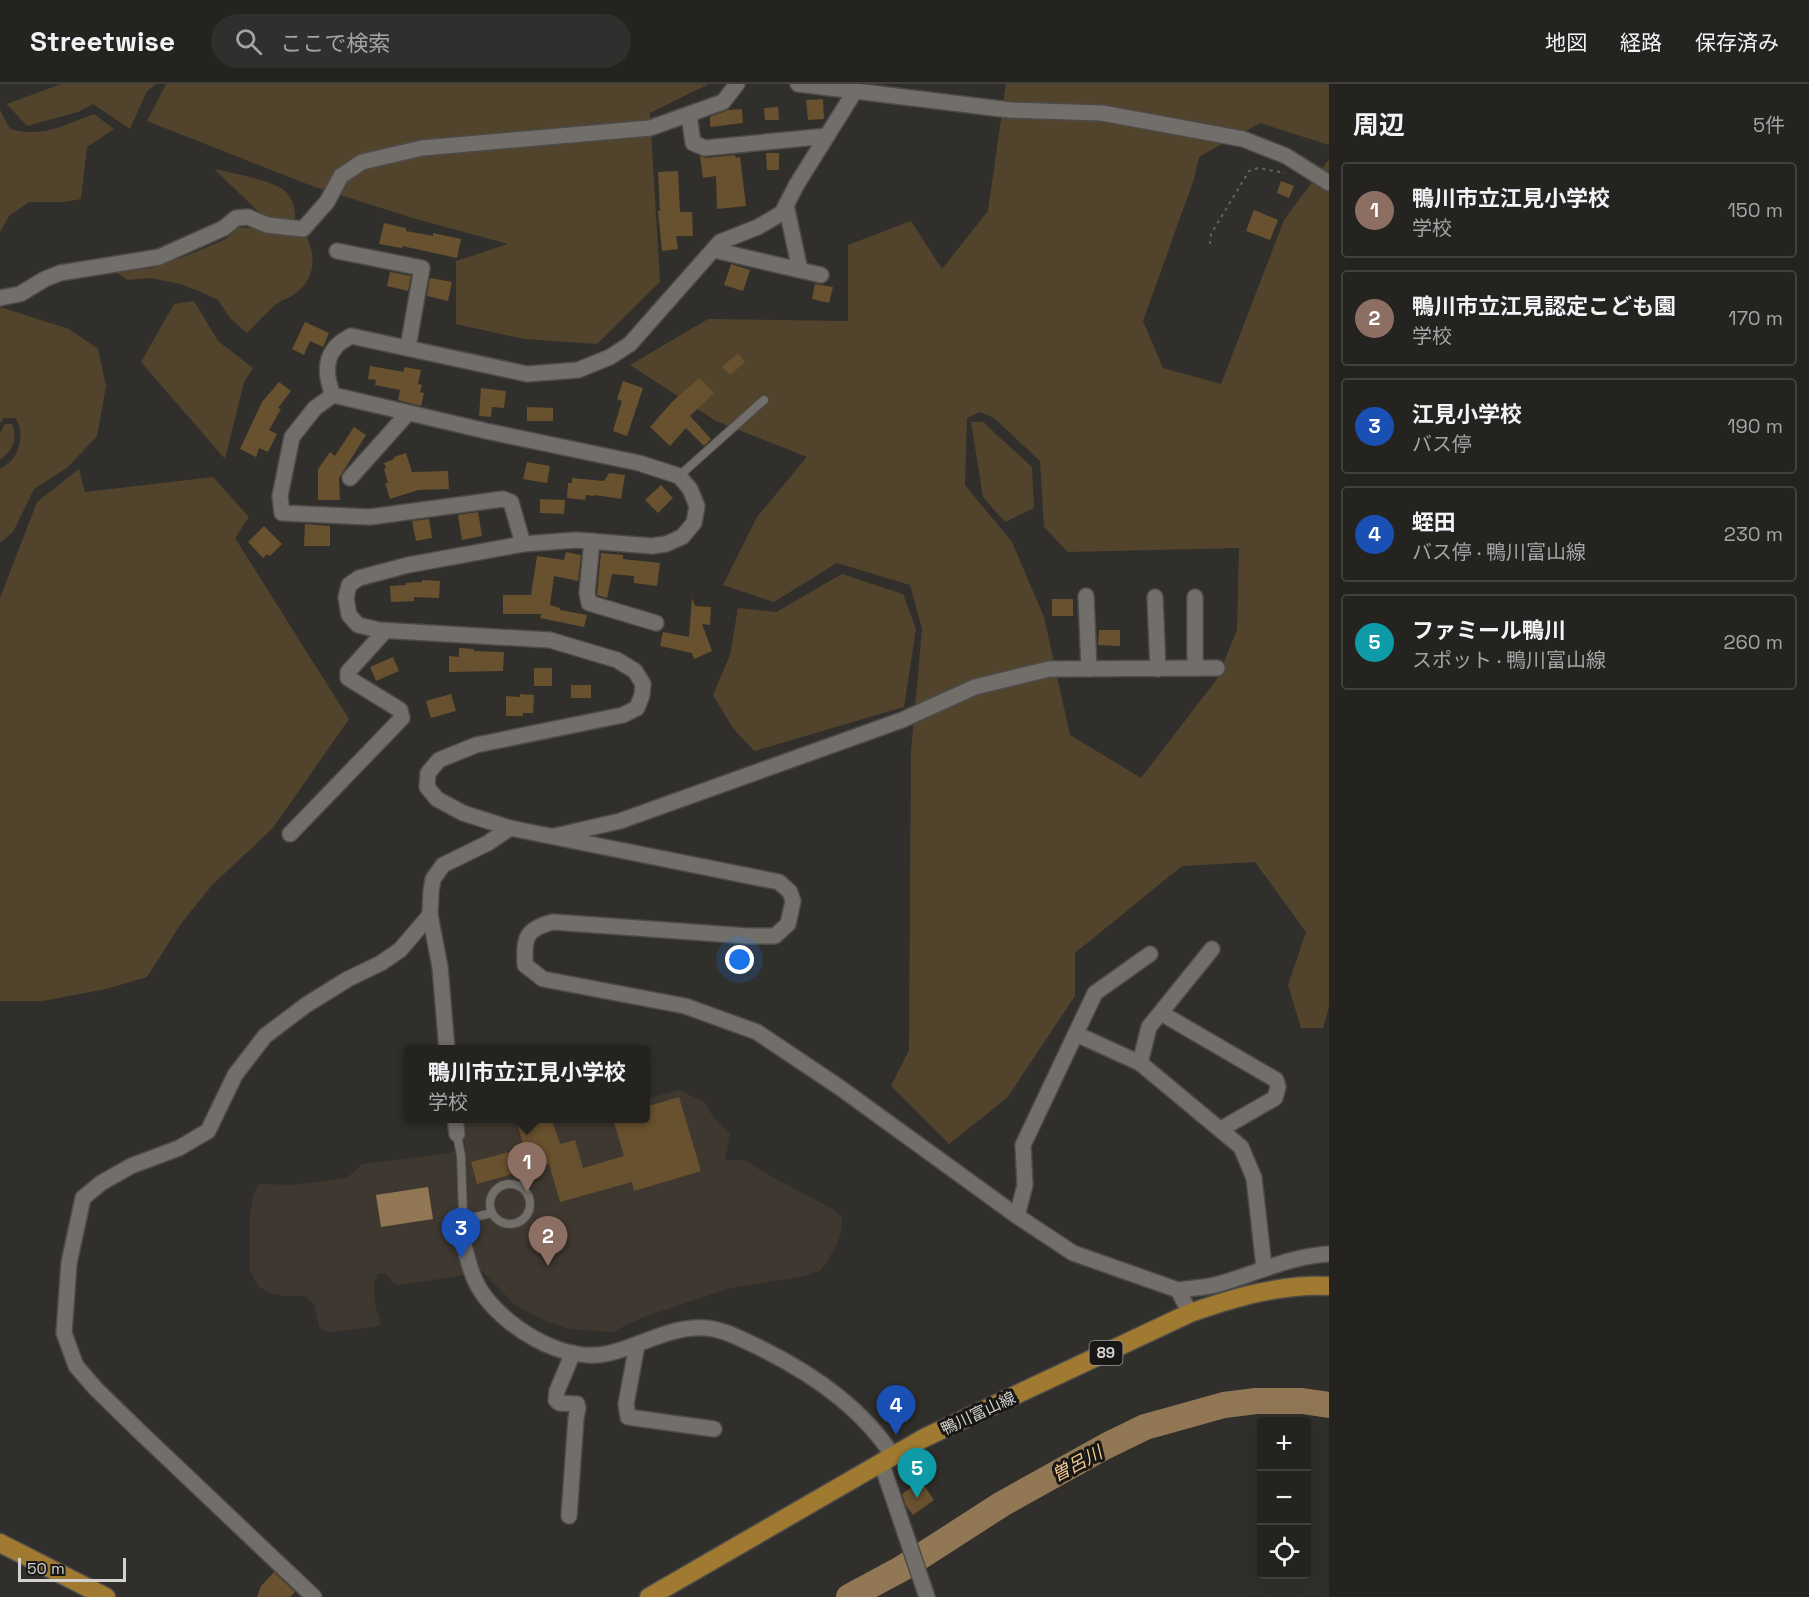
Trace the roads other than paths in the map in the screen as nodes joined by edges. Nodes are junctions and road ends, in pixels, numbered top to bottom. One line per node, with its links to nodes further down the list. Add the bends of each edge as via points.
1 (737, 84): 4 (street, via 723,102)
2 (798, 84): 3 (street)
3 (855, 91): 5 (street); 6 (street, via 1010,110 1102,113 1243,139 1286,156)
4 (689, 115): 5 (street, via 693,143 705,148); 12 (street, via 650,128 422,148 362,162 340,176 327,202 303,229 236,218 224,228 159,257 60,273 20,294)
5 (827, 136): 7 (street)
6 (1329, 183)
7 (786, 205): 8 (street, via 782,213 720,242); 10 (street)
8 (714, 249): 10 (street); 13 (street, via 630,344 578,370 527,374)
9 (337, 251): 13 (street, via 422,268)
10 (800, 270): 11 (street)
11 (821, 275)
12 (0, 298)
13 (408, 347): 14 (street, via 351,336 335,347 328,361 327,381)
14 (333, 395): 16 (street); 20 (street, via 315,408 292,437 280,496 282,513 370,517 503,499 511,502)
15 (764, 400): 17 (lane)
16 (408, 413): 17 (street, via 639,463); 18 (street)
17 (679, 476): 19 (street, via 697,506 693,523 682,537 651,546)
18 (350, 478)
19 (592, 541): 20 (street); 24 (street, via 589,603)
20 (523, 544): 25 (street, via 359,578 349,585 349,615 358,626)
21 (1086, 596): 28 (street)
22 (1155, 597): 29 (street)
23 (1195, 597): 26 (street)
24 (656, 623)
25 (385, 631): 30 (street, via 550,640 617,660 635,671 643,684 642,694 637,708 623,715 476,745 439,760 428,773 427,787 437,799 463,813); 31 (street, via 348,672 348,678 400,710 402,718)
26 (1195, 668): 27 (street); 29 (street)
27 (1217, 668)
28 (1089, 669): 29 (street); 32 (street, via 1049,669 975,687 902,720 620,821)
29 (1158, 669)
30 (510, 828): 32 (street); 33 (street, via 444,865 434,879)
31 (290, 834)
32 (549, 837): 43 (street, via 779,882 790,891 792,912 788,924 775,936 553,922 528,934 525,965 543,979 686,1006 757,1032)
33 (430, 915): 38 (street, via 440,967); 58 (street, via 400,950 306,1005 265,1036 235,1075 208,1131 101,1182 83,1198 69,1263 64,1333 76,1366)
34 (1212, 949): 36 (street)
35 (1150, 954): 37 (street, via 1095,993)
36 (1161, 1013): 39 (street, via 1149,1027); 41 (street, via 1276,1080 1275,1098)
37 (1076, 1034): 39 (street); 43 (street, via 1023,1145 1025,1185)
38 (447, 1045)
39 (1140, 1063): 41 (street)
40 (456, 1126): 44 (lane)
41 (1221, 1130): 47 (street, via 1242,1147 1254,1178)
42 (492, 1214): 42 (lane, via 490,1197 501,1185 517,1185 529,1196 529,1211 519,1222 504,1223); 44 (lane)
43 (1017, 1216): 49 (street, via 1074,1253)
44 (463, 1220): 45 (lane)
45 (464, 1245): 52 (street, via 476,1282 503,1317 530,1335)
46 (1329, 1254): 47 (street)
47 (1264, 1267): 49 (street, via 1214,1285)
48 (1329, 1286): 50 (main road, 鴨川富山線 / 89, via 1268,1290)
49 (1178, 1290): 50 (street)
50 (1190, 1313): 54 (main road, 鴨川富山線 / 89, via 934,1433)
51 (637, 1345): 52 (street, via 596,1356); 53 (street, via 627,1397 628,1417); 54 (street, via 684,1328 708,1328 735,1336 781,1359 839,1398 874,1431)
52 (573, 1353): 55 (street, via 556,1400 577,1404 578,1408)
53 (714, 1429)
54 (887, 1459): 59 (main road, 鴨川富山線 / 89); 60 (street)
55 (569, 1516)
56 (0, 1544): 57 (main road)
57 (106, 1597)
58 (314, 1597)
59 (649, 1597)
60 (927, 1597)

